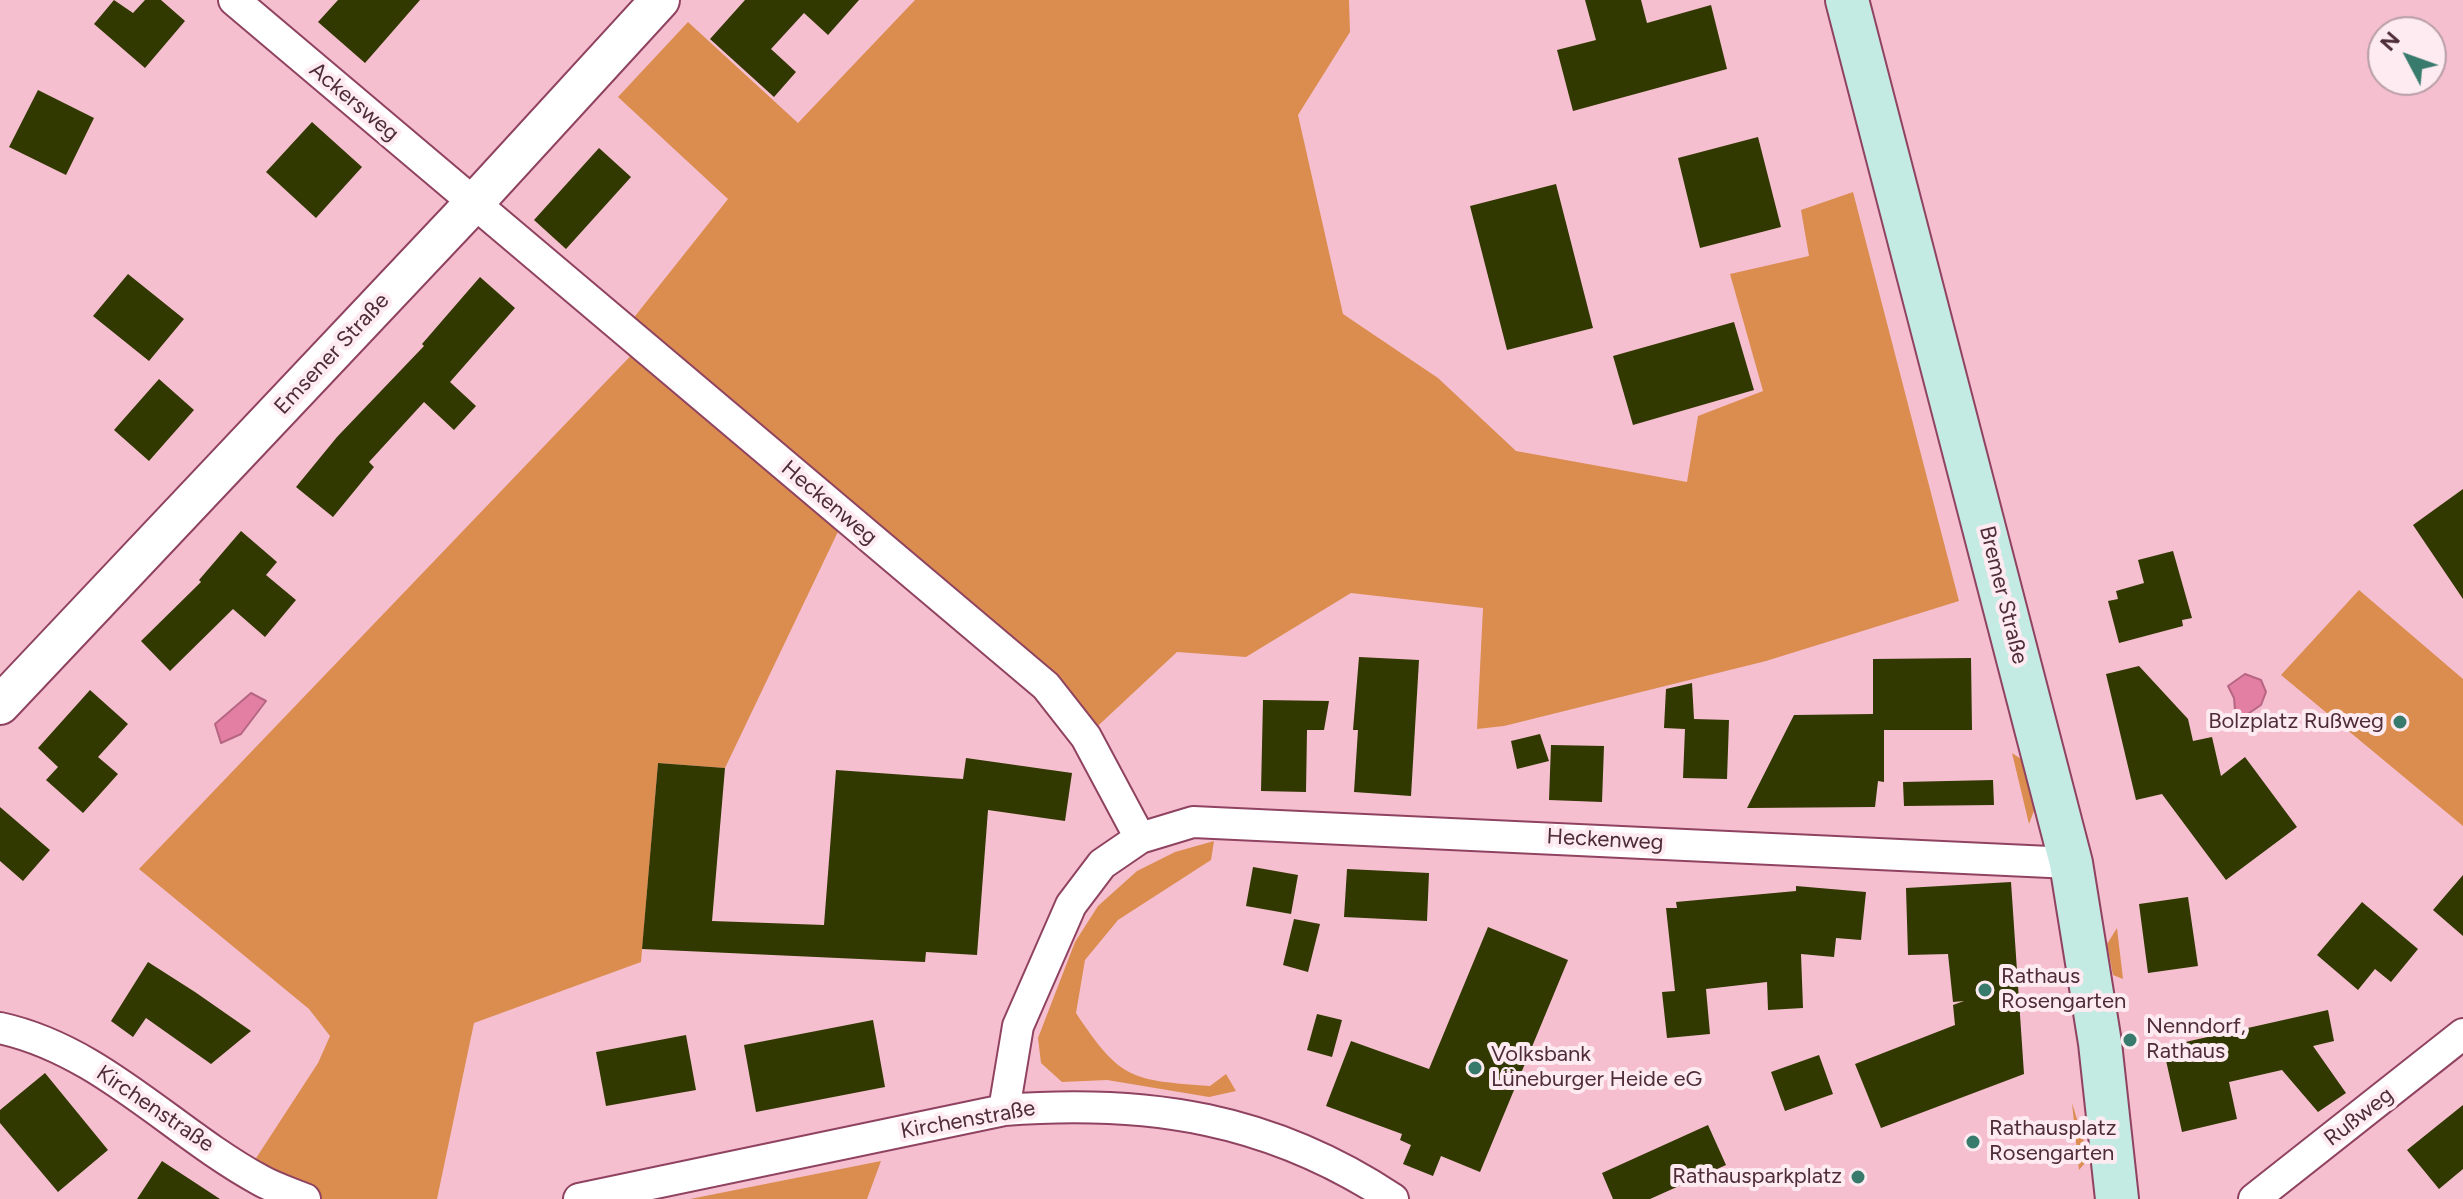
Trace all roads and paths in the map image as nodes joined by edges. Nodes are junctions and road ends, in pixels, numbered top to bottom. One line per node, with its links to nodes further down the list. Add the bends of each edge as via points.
1 (234, 0): 4 (street, Ackersweg)
2 (660, 0): 4 (street, Emsener Straße)
3 (1847, 0): 7 (main road, Bremer Straße)
4 (474, 203): 5 (street, Emsener Straße); 6 (street, Heckenweg, via 1046,686 1086,737)
5 (0, 705)
6 (1140, 838): 7 (street, Heckenweg, via 1193,822 1237,822); 10 (street, Heckenweg, via 1102,864 1071,905 1018,1026)
7 (2071, 863): 14 (main road, Bremer Straße, via 2100,1043)
8 (0, 1028): 11 (street, Kirchenstraße, via 61,1048 260,1180)
9 (2463, 1034): 15 (street, Rußweg)
10 (1004, 1110): 12 (street, Kirchenstraße); 13 (street, Kirchenstraße, via 1069,1105 1200,1117 1272,1135 1357,1175)
11 (305, 1199)
12 (579, 1199)
13 (1393, 1199)
14 (2117, 1199)
15 (2254, 1199)

